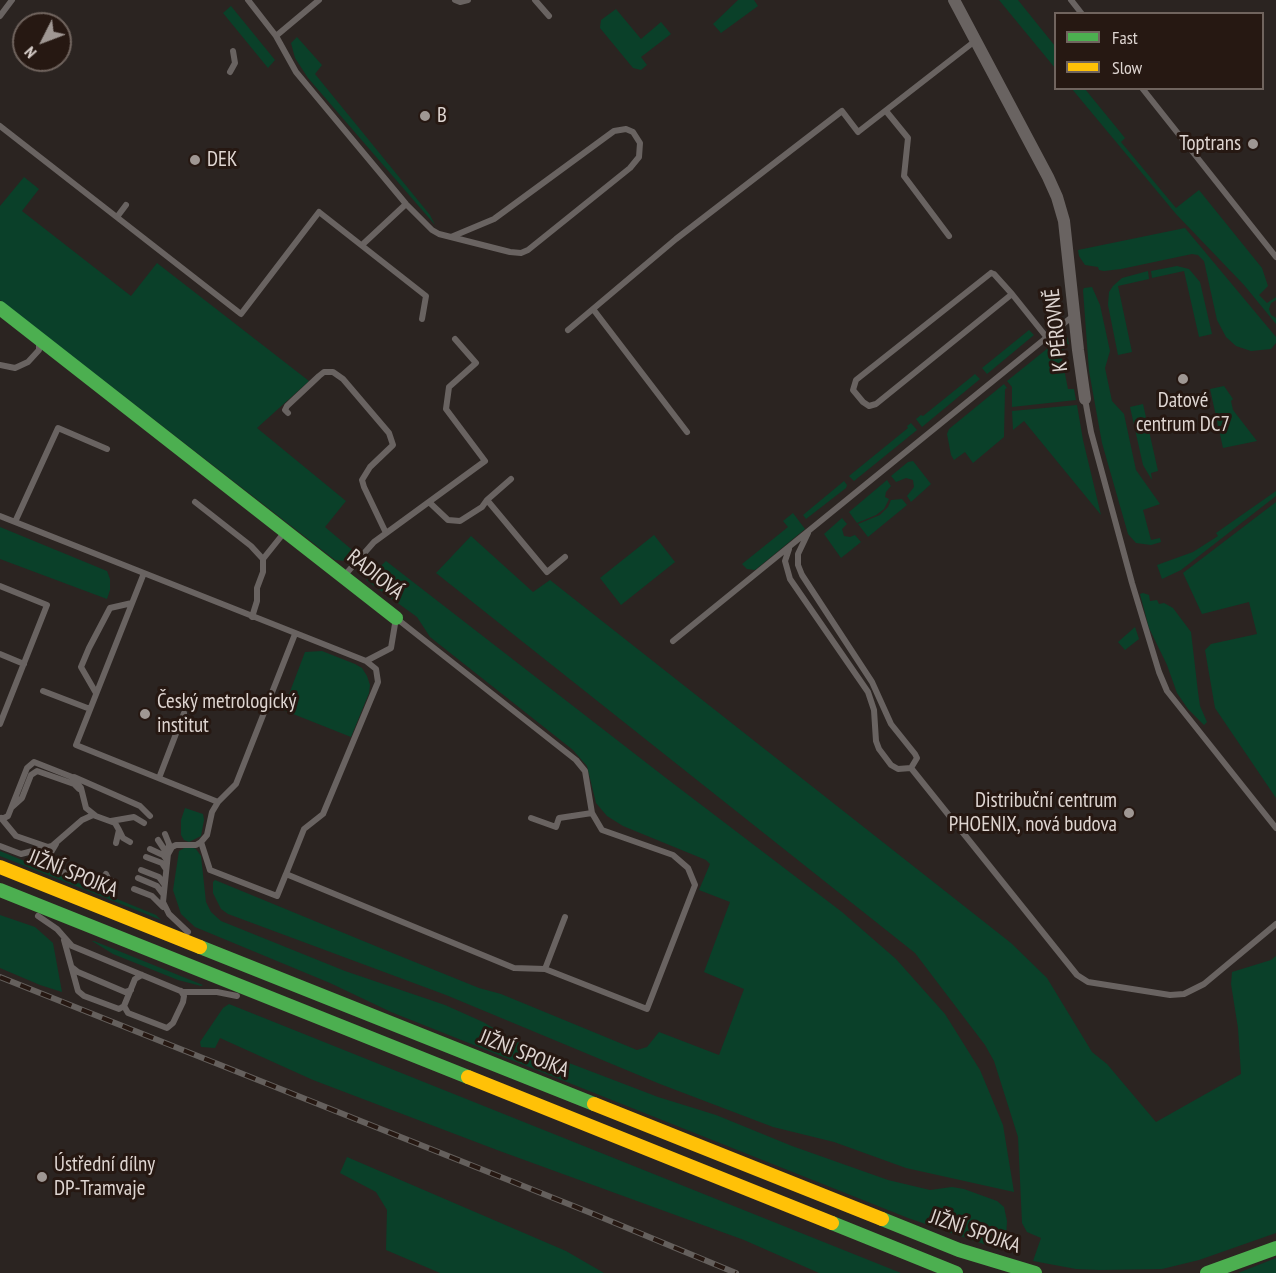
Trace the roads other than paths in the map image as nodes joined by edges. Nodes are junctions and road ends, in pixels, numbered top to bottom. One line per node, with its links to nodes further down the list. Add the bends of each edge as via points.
1 (12, 0): 10 (lane)
2 (248, 0): 9 (lane)
3 (259, 0): 9 (lane)
4 (319, 0): 12 (lane)
5 (455, 0): 6 (lane)
6 (468, 0)
7 (536, 0): 11 (lane)
8 (954, 0): 13 (street, K PÉROVNĚ)
9 (254, 8): 12 (lane)
10 (0, 16)
11 (549, 16)
12 (276, 36): 19 (lane, via 296,72)
13 (975, 40): 17 (lane); 29 (street, K PÉROVNĚ, via 1057,197 1064,221)
14 (233, 51): 15 (lane, via 235,63)
15 (230, 72)
16 (1144, 90): 25 (lane)
17 (886, 111): 22 (lane, via 908,138 904,176); 28 (lane, via 858,132 842,111 676,238)
18 (0, 126): 21 (lane)
19 (406, 204): 23 (lane, via 432,231); 24 (lane)
20 (126, 205): 21 (lane)
21 (117, 217): 24 (lane, via 241,314 319,212)
22 (949, 236)
23 (451, 237): 23 (lane, via 494,219 614,131 633,132 640,143 639,157 630,168 528,250 510,252)
24 (362, 245): 30 (lane, via 426,296)
25 (1276, 257)
26 (1012, 294): 26 (lane, via 991,273 856,380 855,392 866,405 876,404); 34 (lane)
27 (0, 308): 32 (main road, RADIOVÁ)
28 (593, 309): 31 (lane); 38 (lane)
29 (1075, 315): 34 (lane); 36 (street, K PÉROVNĚ)
30 (422, 319)
31 (568, 330)
32 (40, 339): 35 (lane, via 39,350 28,362 15,368); 46 (main road, RADIOVÁ)
33 (455, 339): 43 (lane, via 476,363 449,387 446,409 485,461)
34 (1047, 339): 48 (lane)
35 (0, 365)
36 (1085, 399): 83 (lane, K PÉROVNĚ, via 1132,583 1167,691)
37 (288, 413): 47 (lane, via 287,406 328,372 338,374 383,425 393,445 370,467 363,480)
38 (687, 432)
39 (107, 449): 45 (lane, via 58,428)
40 (512, 479): 41 (lane)
41 (487, 500): 43 (lane, via 468,517 456,521 448,520); 50 (lane, via 547,572)
42 (195, 502): 51 (lane)
43 (429, 502): 47 (lane)
44 (0, 516): 45 (lane)
45 (15, 522): 52 (lane)
46 (285, 531): 51 (lane); 53 (main road, RADIOVÁ)
47 (386, 533): 53 (lane)
48 (808, 533): 49 (lane); 70 (lane, via 798,554 802,575 872,682 891,724 915,754 917,758)
49 (789, 549): 59 (lane); 70 (lane, via 785,561 790,579 868,692 879,749 891,765)
50 (565, 557)
51 (263, 559): 56 (lane)
52 (144, 573): 55 (lane); 56 (lane)
53 (344, 577): 57 (main road, RADIOVÁ)
54 (0, 586): 62 (lane, via 47,605)
55 (132, 603): 66 (lane); 66 (lane, via 110,608 89,648 81,668)
56 (252, 617): 58 (lane)
57 (396, 618): 61 (lane, RADIOVÁ, via 391,648); 76 (lane, via 576,759 585,771)
58 (295, 634): 61 (lane); 74 (lane, via 236,784)
59 (673, 641)
60 (0, 654): 62 (lane)
61 (366, 661): 96 (lane, via 376,669 378,682 323,814 304,829)
62 (24, 664): 63 (lane)
63 (18, 679): 64 (lane); 69 (lane)
64 (26, 683)
65 (42, 691): 67 (lane)
66 (96, 693): 67 (lane)
67 (90, 709): 72 (lane, via 76,745)
68 (184, 713): 72 (lane)
69 (0, 724)
70 (911, 768): 107 (lane, via 1077,975 1088,982 1184,994 1200,987)
71 (70, 775): 73 (lane); 75 (lane, via 32,763); 79 (lane, via 140,806 151,816 145,813)
72 (159, 778): 74 (lane)
73 (82, 794): 75 (lane, via 74,784 37,771 31,775 22,798); 77 (lane, via 86,808)
74 (218, 802): 87 (lane)
75 (11, 808): 78 (lane, via 6,818)
76 (592, 813): 80 (lane, via 560,818 555,827); 111 (lane, via 602,830 673,855 688,868 695,885 647,1009)
77 (96, 816): 81 (lane); 88 (lane, via 86,817)
78 (1, 818): 88 (lane, via 16,836 43,846)
79 (131, 818): 81 (lane); 82 (lane)
80 (531, 818)
81 (111, 821): 86 (lane, via 118,839)
82 (144, 823)
83 (1276, 828)
84 (165, 834): 92 (lane)
85 (158, 840): 92 (lane)
86 (130, 842)
87 (201, 842): 92 (lane, via 176,845); 96 (lane, via 210,870 278,896)
88 (54, 845): 89 (lane, via 21,854); 97 (lane, via 50,862)
89 (0, 846)
90 (150, 849): 92 (lane)
91 (146, 857): 94 (lane, via 162,863)
92 (167, 858): 94 (lane)
93 (0, 867): 109 (main road, JIŽNÍ SPOJKA)
94 (166, 869): 101 (lane)
95 (141, 870): 101 (lane, via 159,877)
96 (286, 874): 111 (lane, via 514,968)
97 (71, 875)
98 (138, 879): 104 (lane, via 159,887)
99 (114, 882): 100 (lane, via 106,874 100,883)
100 (91, 883)
101 (164, 885): 104 (lane)
102 (134, 889): 105 (lane, via 152,896)
103 (2, 890): 108 (lane); 116 (main road, JIŽNÍ SPOJKA)
104 (163, 894): 105 (lane)
105 (166, 910): 109 (lane, via 180,926)
106 (565, 917): 111 (lane)
107 (1276, 924)
108 (63, 937): 110 (lane); 112 (lane, via 72,946)
109 (239, 963): 118 (main road, JIŽNÍ SPOJKA)
110 (71, 964): 113 (lane, via 78,972 125,992); 115 (lane, via 79,993 117,1009)
111 (545, 969)
112 (142, 975): 113 (lane); 114 (lane)
113 (131, 990): 115 (lane)
114 (180, 991): 115 (lane, via 183,1002 167,1028 128,1013); 116 (lane, via 224,993)
115 (124, 1006)
116 (287, 1006): 119 (main road, JIŽNÍ SPOJKA)
117 (1276, 1248): 122 (main road)
118 (959, 1250): 120 (lane); 121 (main road, JIŽNÍ SPOJKA)
119 (956, 1273)
120 (1014, 1273)
121 (1035, 1273)
122 (1208, 1273)

